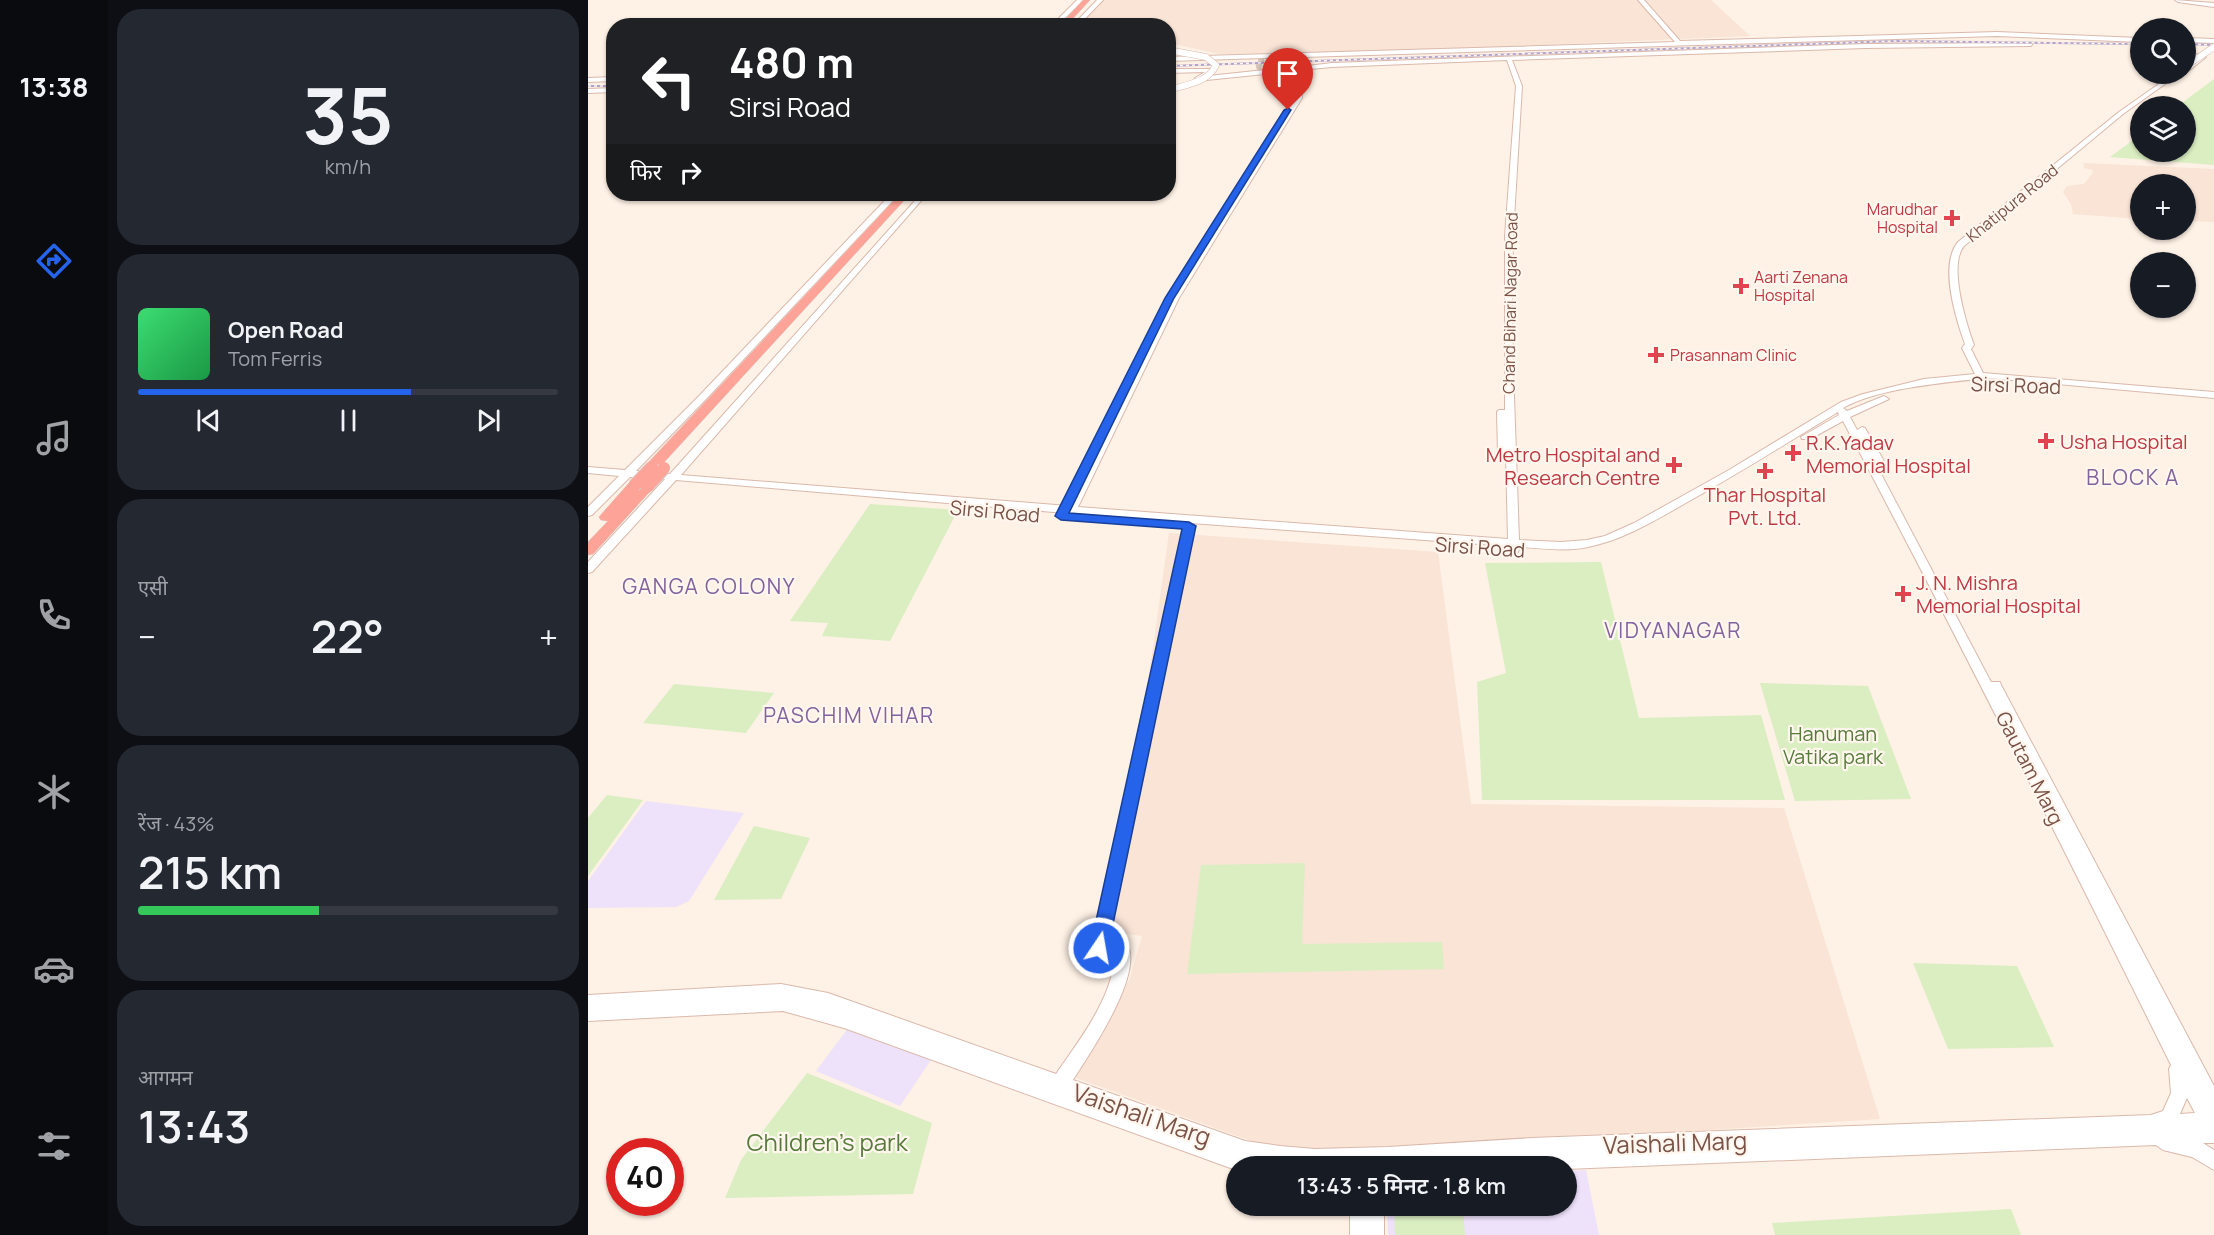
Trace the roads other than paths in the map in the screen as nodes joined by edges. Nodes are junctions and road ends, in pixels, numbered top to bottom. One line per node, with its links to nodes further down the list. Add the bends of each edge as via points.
1 (1080, 0): 8 (street)
2 (1087, 0): 9 (highway)
3 (1094, 0): 10 (highway)
4 (1100, 0): 11 (street)
5 (1641, 0): 15 (street)
6 (2178, 0): 7 (street)
7 (2214, 5)
8 (1061, 18)
9 (1070, 18)
10 (1076, 18)
11 (1082, 18)
12 (2130, 40): 15 (street, via 1997,34)
13 (2196, 40): 14 (street)
14 (2213, 41): 20 (street, bridge)
15 (1678, 42): 22 (street, via 1294,58)
16 (2042, 44): 23 (street, via 1854,46)
17 (2093, 46): 18 (street)
18 (2130, 47)
19 (1176, 51): 34 (street, bridge, via 1206,57 1216,65 1208,76)
20 (2196, 52)
21 (2196, 58): 24 (street, via 2203,57)
22 (1176, 59)
23 (1507, 59): 25 (street); 59 (street, Chand Bihari Nagar Road, via 1520,86 1508,214)
24 (2196, 63)
25 (1296, 67): 27 (street); 56 (street, via 1298,97 1174,298)
26 (1176, 70): 27 (street, via 1210,70)
27 (1197, 79): 35 (street)
28 (606, 80): 29 (street)
29 (588, 81)
30 (2153, 84): 36 (street, via 2150,86)
31 (2159, 84): 36 (street)
32 (2161, 84): 36 (street)
33 (2169, 84): 36 (street)
34 (1176, 87)
35 (1176, 87)
36 (2155, 88): 43 (street, Khatipura Road, via 1960,244 1955,252 1960,321)
37 (606, 90): 38 (street)
38 (588, 91)
39 (889, 201): 53 (street)
40 (899, 201): 51 (highway)
41 (908, 201): 51 (highway)
42 (918, 201): 51 (street, via 701,447)
43 (1979, 365): 44 (street); 45 (street); 46 (street)
44 (1954, 378): 45 (street, Sirsi Road); 48 (street, Sirsi Road, via 1866,396)
45 (1986, 378): 46 (street, Sirsi Road); 47 (street, Sirsi Road); 48 (street, Sirsi Road)
46 (2026, 379): 47 (street, Sirsi Road)
47 (2214, 397)
48 (1845, 410): 59 (street, Sirsi Road, via 1609,538 1587,544); 64 (street, Gautam Marg)
49 (588, 470): 50 (street, Sirsi Road)
50 (606, 471): 53 (street, Sirsi Road); 54 (street, via 615,479)
51 (662, 471): 52 (street, Sirsi Road); 53 (highway, bridge); 53 (street, Sirsi Road)
52 (695, 481): 53 (street); 56 (street, Sirsi Road, via 724,489)
53 (641, 486): 54 (street); 58 (highway); 60 (highway); 61 (street)
54 (610, 491): 55 (street)
55 (588, 513)
56 (1066, 513): 57 (street, Sirsi Road); 59 (street, Sirsi Road)
57 (1189, 526): 59 (street, Sirsi Road); 67 (street, via 1099,948 1122,951 1118,986)
58 (588, 536)
59 (1510, 546)
60 (588, 552)
61 (588, 569)
62 (588, 1003): 65 (street, Vaishali Marg, via 789,992 828,1001)
63 (588, 1013): 65 (street, Vaishali Marg, via 783,1003)
64 (2184, 1062): 66 (street); 68 (street, Gautam Marg); 69 (street, Gautam Marg); 70 (street, via 2180,1094 2169,1118)
65 (998, 1069): 67 (street, Vaishali Marg)
66 (2214, 1088)
67 (1056, 1090): 71 (street, Vaishali Marg); 73 (street, Vaishali Marg)
68 (2214, 1104)
69 (2213, 1127): 70 (street, Vaishali Marg)
70 (2146, 1131): 72 (street, Vaishali Marg, via 1529,1147); 74 (street, Vaishali Marg); 75 (street, via 2196,1149)
71 (1272, 1156)
72 (1434, 1156)
73 (1226, 1158)
74 (1577, 1158)
75 (2214, 1161)
76 (1359, 1216): 78 (street)
77 (1375, 1216): 79 (street)
78 (1359, 1235)
79 (1375, 1235)

